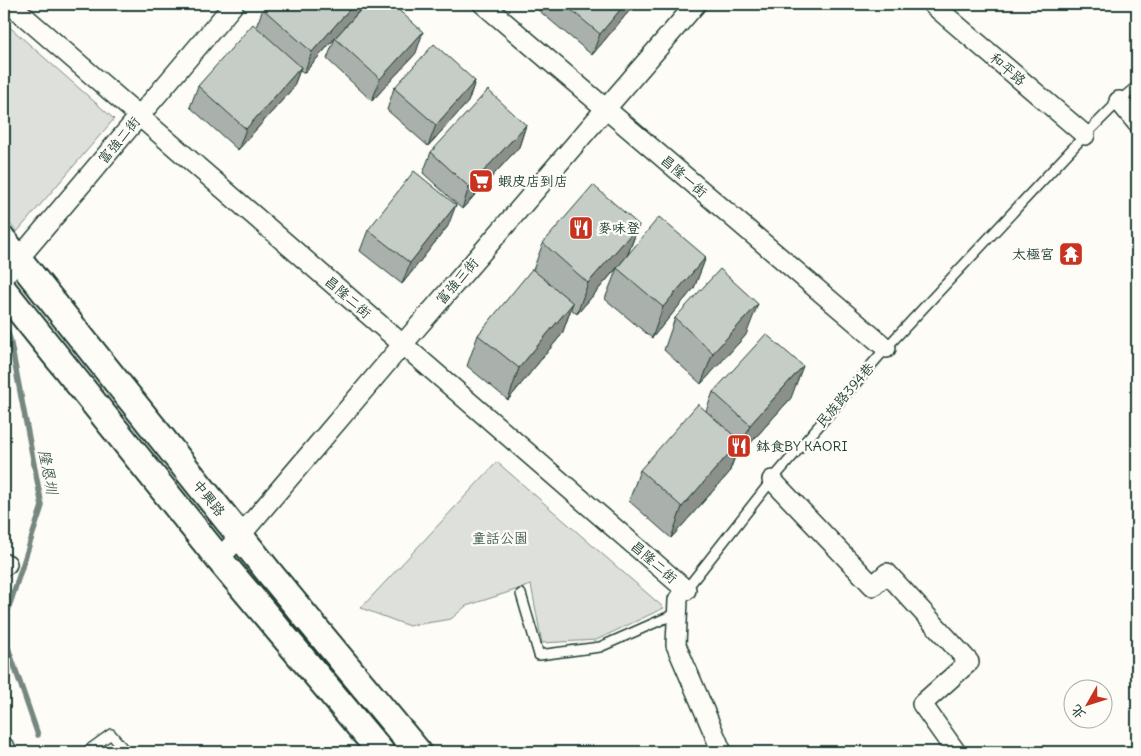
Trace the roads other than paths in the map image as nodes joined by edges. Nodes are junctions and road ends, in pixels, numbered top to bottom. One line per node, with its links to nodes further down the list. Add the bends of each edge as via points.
1 (10, 4): 9 (street, 昌隆二街)
2 (234, 4): 9 (street, 富強二街)
3 (483, 4): 8 (street, 昌隆一街)
4 (696, 4): 8 (street, 富強三街)
5 (932, 4): 11 (street, 和平路)
6 (1137, 86): 7 (lane, 民族路394巷)
7 (1119, 101): 10 (street); 11 (lane, 民族路394巷)
8 (606, 109): 14 (street, 富強三街); 15 (street, 昌隆一街)
9 (139, 116): 12 (street, 富強二街); 14 (street, 昌隆二街)
10 (1137, 123)
11 (1084, 135): 15 (lane, 民族路394巷)
12 (8, 258): 17 (street, 中興路)
13 (4, 291): 18 (street)
14 (403, 344): 17 (street, 富強三街); 20 (street, 昌隆二街)
15 (886, 348): 16 (lane, 民族路394巷)
16 (772, 480): 20 (lane, 民族路394巷); 28 (street, via 873,586 887,573 968,662 922,704)
17 (240, 536): 18 (street, 富強三街); 26 (street, 中興路)
18 (219, 559): 25 (street)
19 (520, 594): 20 (lane, via 539,655 600,647)
20 (680, 601): 27 (street, via 676,645)
21 (4, 747): 22 (street)
22 (8, 752)
23 (86, 752): 24 (lane, via 111,734)
24 (126, 752)
25 (381, 752)
26 (418, 752)
27 (722, 752)
28 (956, 752)

